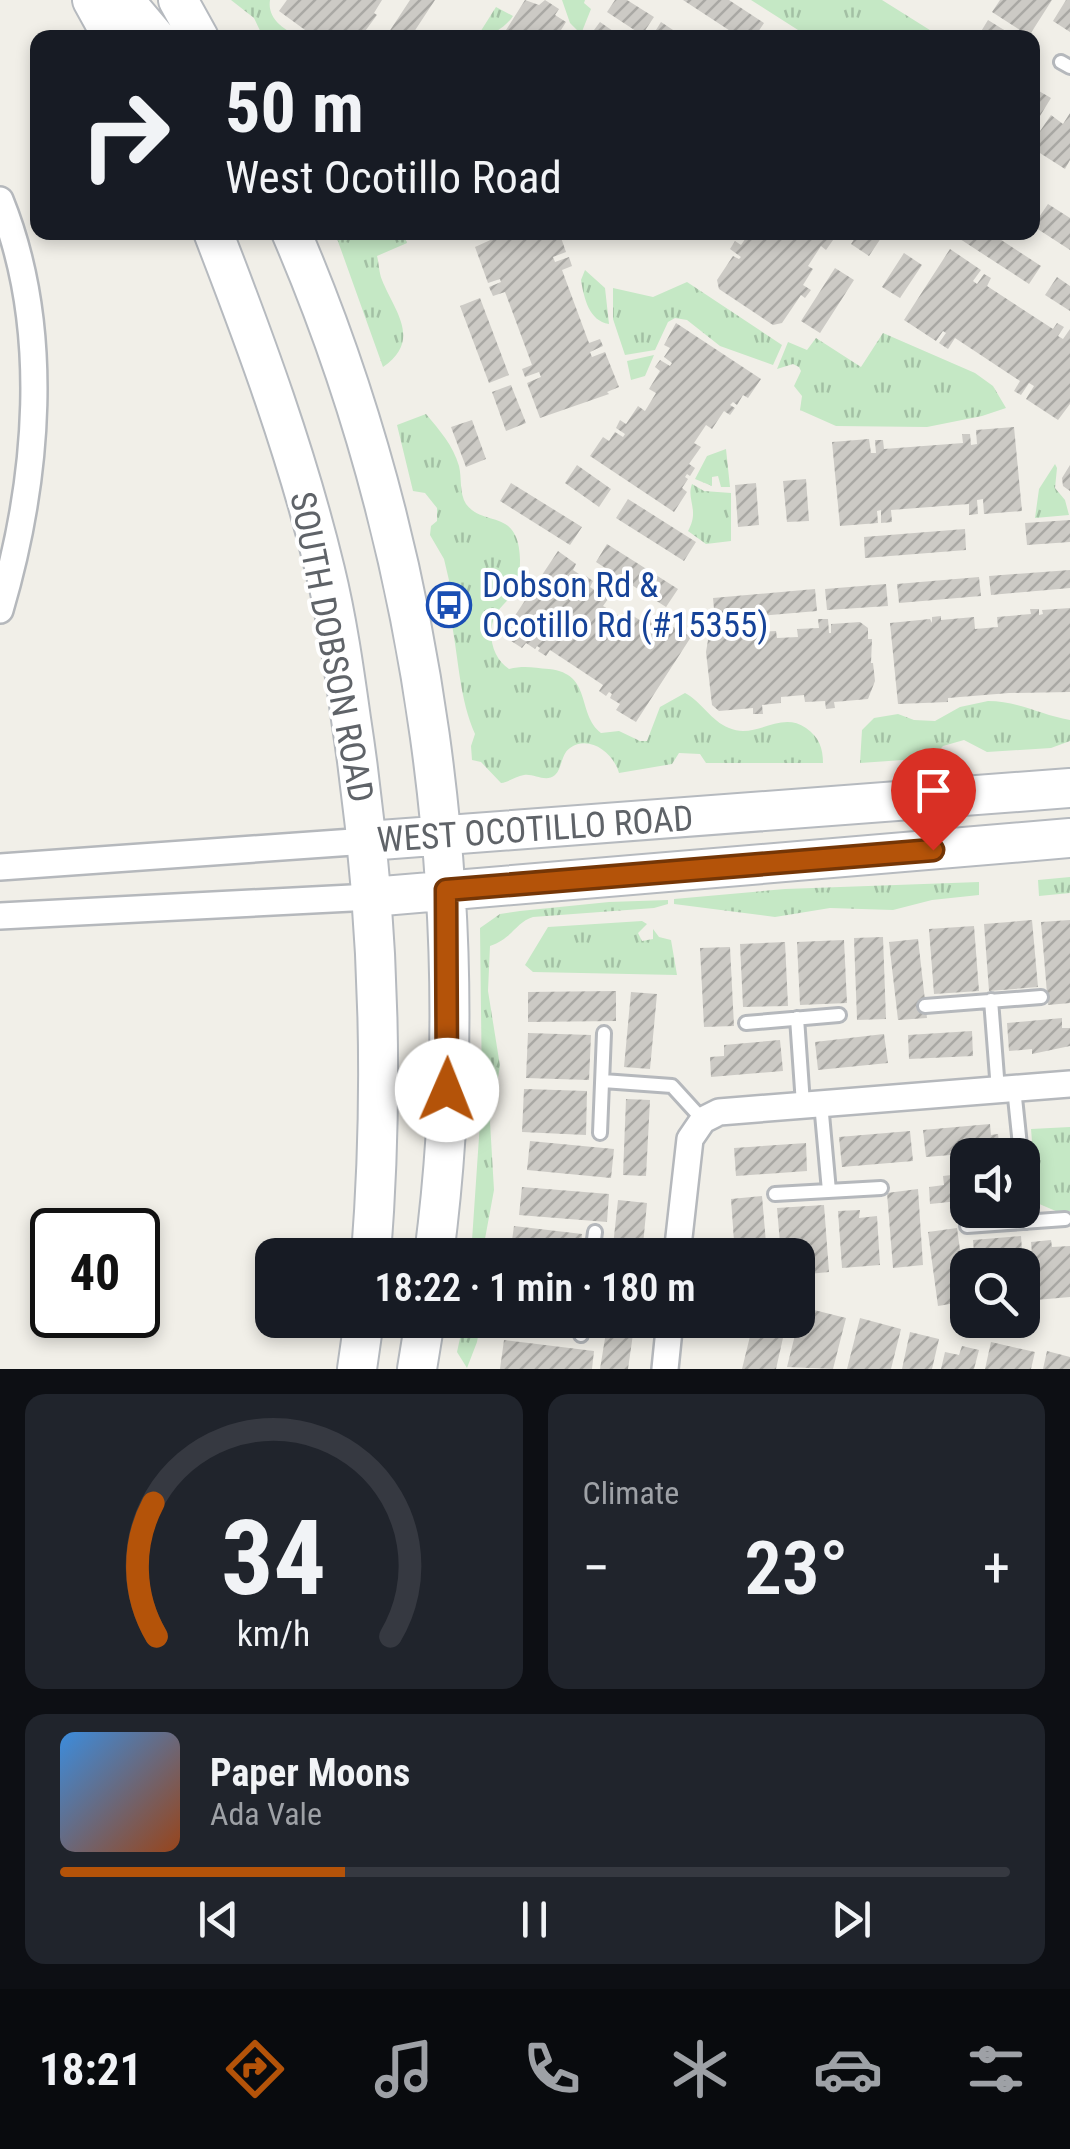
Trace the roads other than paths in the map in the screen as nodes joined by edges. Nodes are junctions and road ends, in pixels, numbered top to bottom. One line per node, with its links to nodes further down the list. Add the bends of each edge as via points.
1 (92, 0): 4 (main road)
2 (124, 0): 5 (main road)
3 (178, 0): 6 (main road)
4 (109, 30)
5 (149, 30)
6 (195, 30)
7 (0, 200): 10 (street, via 27,297 34,380 30,460)
8 (216, 240): 14 (main road, SOUTH DOBSON ROAD, via 290,441 326,572)
9 (294, 240): 12 (main road, via 334,344 389,526 421,688)
10 (0, 610)
11 (1070, 788): 12 (main road, WEST OCOTILLO ROAD)
12 (440, 838): 14 (main road, WEST OCOTILLO ROAD); 16 (main road)
13 (1070, 838): 16 (main road, WEST OCOTILLO ROAD)
14 (367, 841): 15 (street, WEST OCOTILLO ROAD); 17 (main road, SOUTH DOBSON ROAD)
15 (0, 867)
16 (446, 890): 17 (main road, WEST OCOTILLO ROAD); 40 (main road, via 448,1061)
17 (370, 896): 18 (street, WEST OCOTILLO ROAD); 39 (main road, SOUTH DOBSON ROAD, via 377,1076)
18 (0, 916)
19 (1041, 997): 20 (lane)
20 (992, 1000): 21 (lane); 28 (lane)
21 (925, 1006)
22 (838, 1015): 23 (lane)
23 (797, 1018): 24 (lane); 29 (lane)
24 (746, 1023)
25 (604, 1033): 26 (lane)
26 (603, 1082): 30 (lane, via 672,1086); 31 (lane)
27 (1070, 1084): 28 (street)
28 (1006, 1089): 29 (street); 32 (lane)
29 (812, 1104): 30 (street, via 719,1112); 34 (lane)
30 (702, 1120): 42 (street, via 690,1139)
31 (600, 1133)
32 (1017, 1138)
33 (881, 1188): 34 (lane)
34 (828, 1190): 35 (lane)
35 (775, 1194)
36 (1065, 1220): 37 (lane)
37 (1040, 1221)
38 (595, 1232): 41 (lane)
39 (372, 1238)
40 (436, 1238)
41 (594, 1238)
42 (679, 1238)
43 (361, 1338): 46 (main road)
44 (422, 1338): 47 (main road)
45 (668, 1338): 48 (street)
46 (357, 1369)
47 (417, 1369)
48 (665, 1369)

